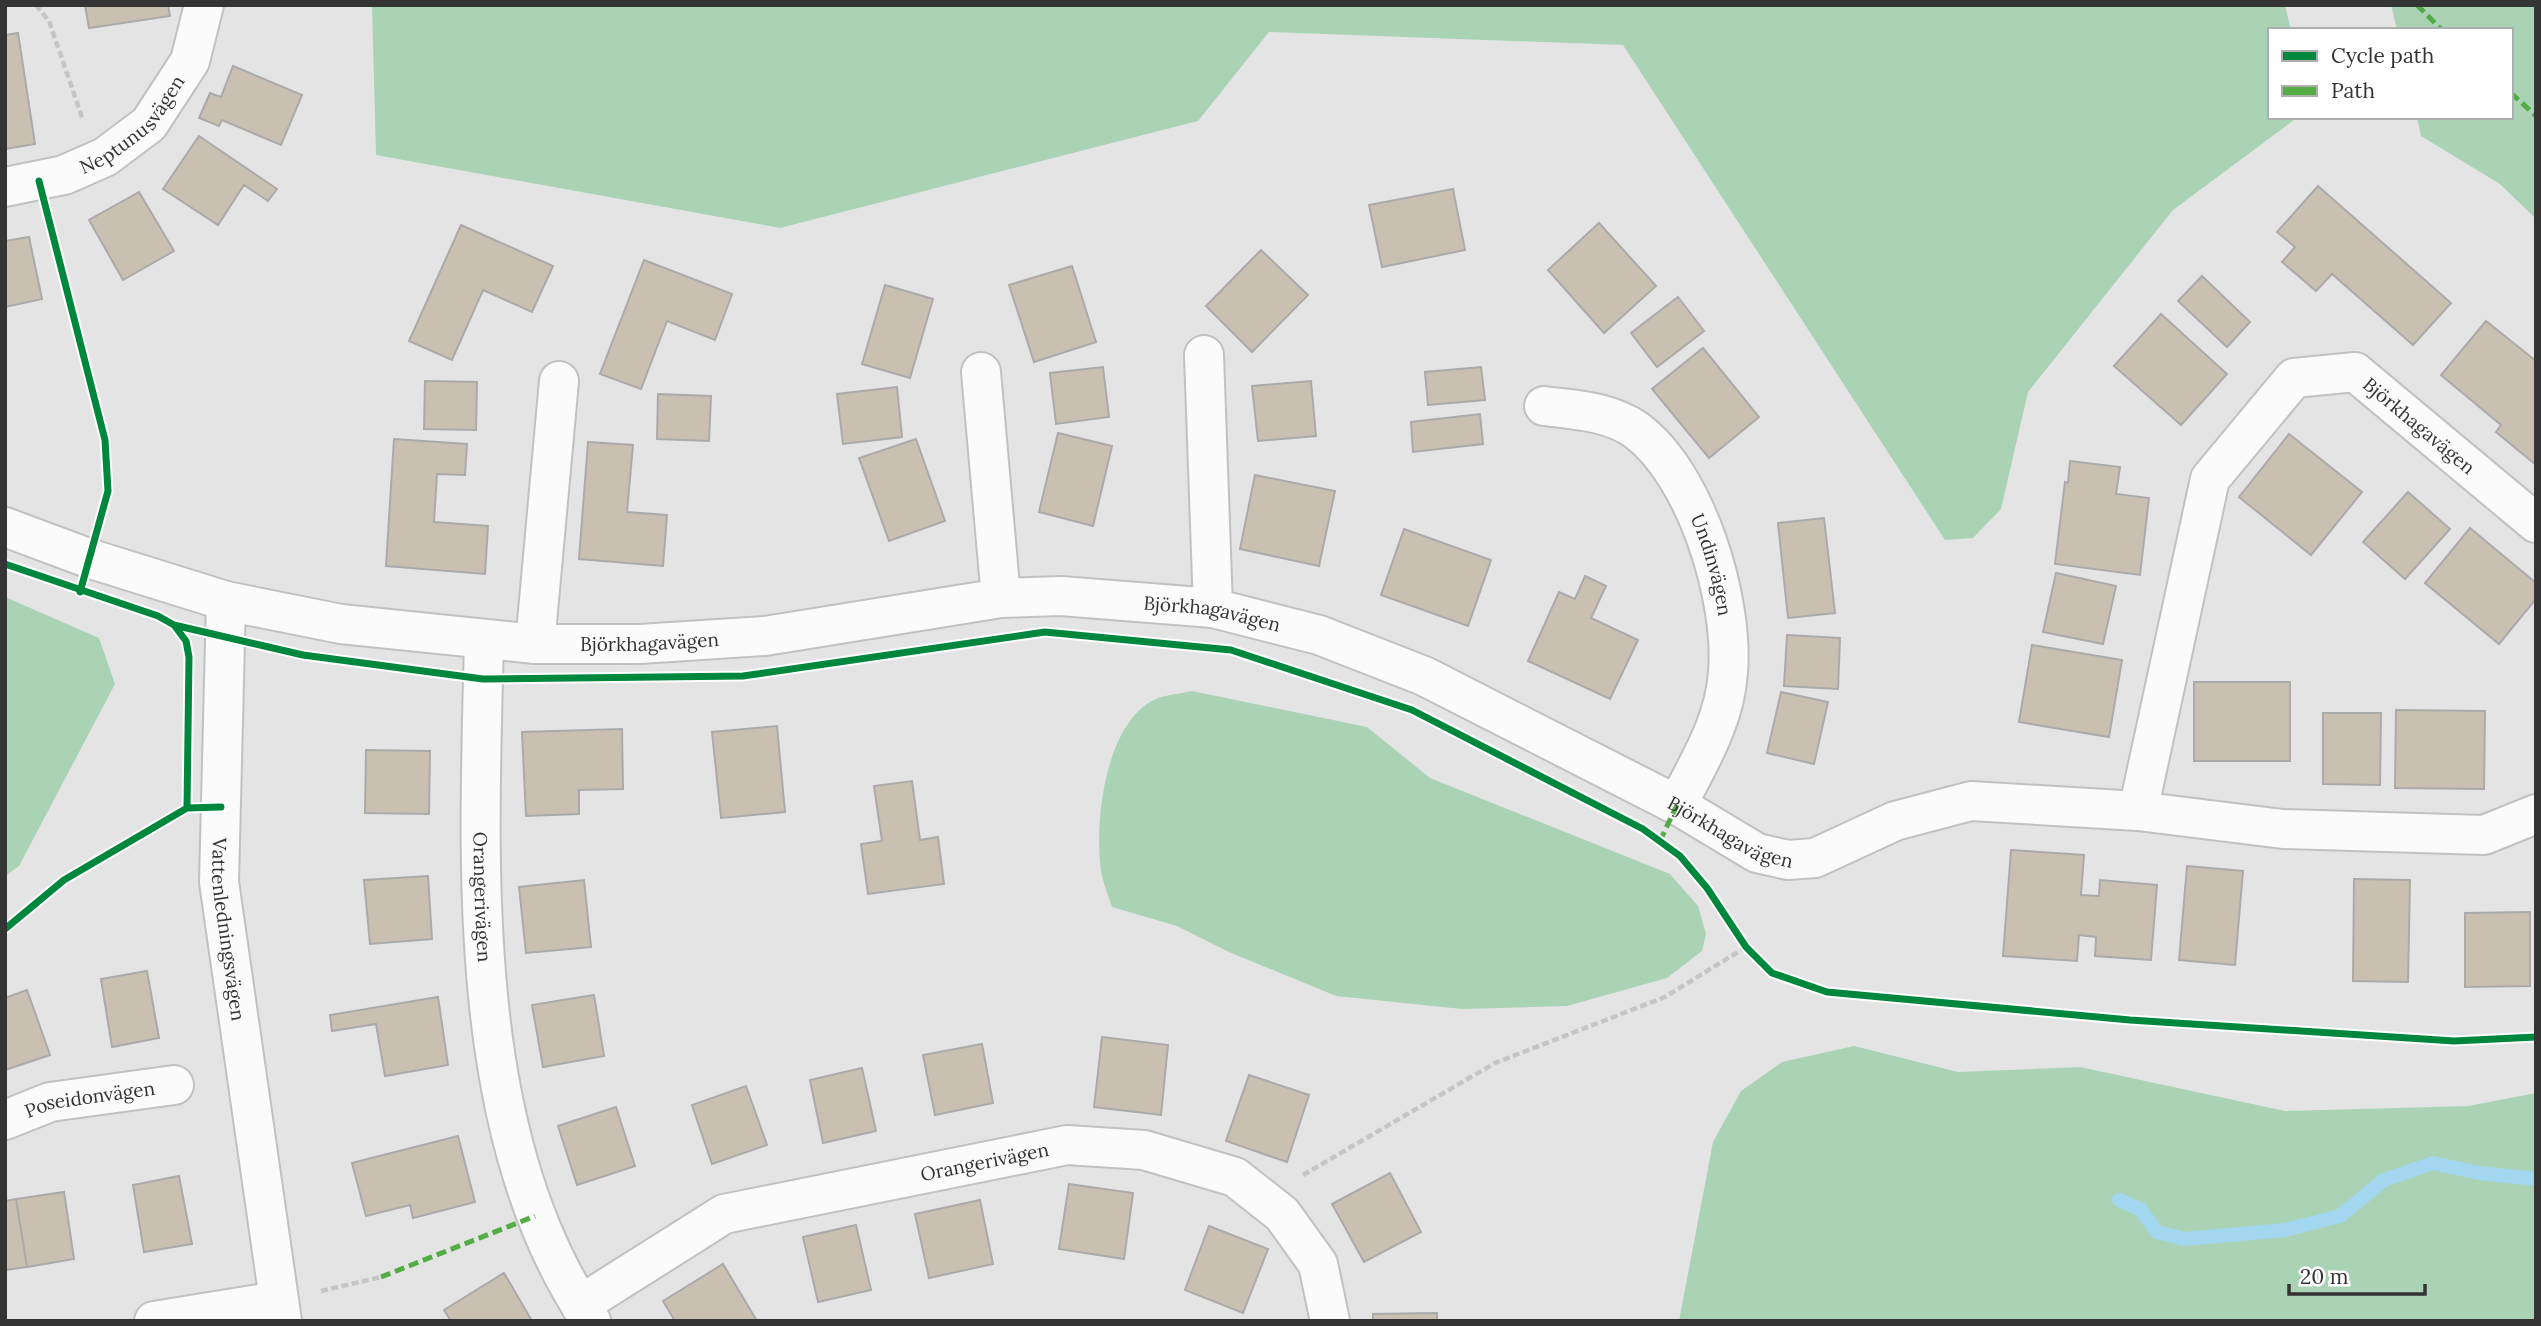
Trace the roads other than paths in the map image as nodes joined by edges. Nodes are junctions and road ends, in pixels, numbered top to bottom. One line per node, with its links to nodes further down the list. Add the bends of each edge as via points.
1 (204, 5): 2 (street, Neptunusvägen, via 190,61 149,124 94,162 64,175)
2 (5, 187)
3 (1204, 355): 11 (street)
4 (981, 372): 9 (street)
5 (559, 381): 13 (street)
6 (1544, 406): 14 (street, Undinvägen, via 1604,414 1636,430 1662,456 1693,508 1717,567 1726,618 1728,672 1717,728)
7 (2536, 523): 15 (street, Björkhagavägen, via 2355,373 2294,378 2210,479)
8 (5, 527): 10 (street)
9 (1000, 598): 11 (street, Björkhagavägen, via 1060,596); 13 (street, Björkhagavägen, via 765,636 640,644)
10 (226, 601): 12 (street, Björkhagavägen, via 341,624); 19 (street, Vattenledningsvägen, via 219,882)
11 (1213, 608): 14 (street, Björkhagavägen, via 1320,635 1424,676)
12 (484, 640): 13 (street, Björkhagavägen); 20 (street, Orangerivägen, via 480,881 489,1000 514,1148 535,1216)
13 (535, 644)
14 (1677, 805): 15 (street, Björkhagavägen, via 1757,853 1788,860 1815,858 1895,821 1971,801)
15 (2138, 811): 16 (street, Björkhagavägen, via 2283,829 2484,835)
16 (2536, 814)
17 (174, 1085): 18 (street, Poseidonvägen, via 50,1102)
18 (5, 1120)
19 (280, 1311): 21 (street)
20 (586, 1313): 22 (street, Orangerivägen, via 724,1214 1067,1144 1144,1150 1235,1177 1282,1214 1318,1264)
21 (154, 1321)
22 (1330, 1321)

